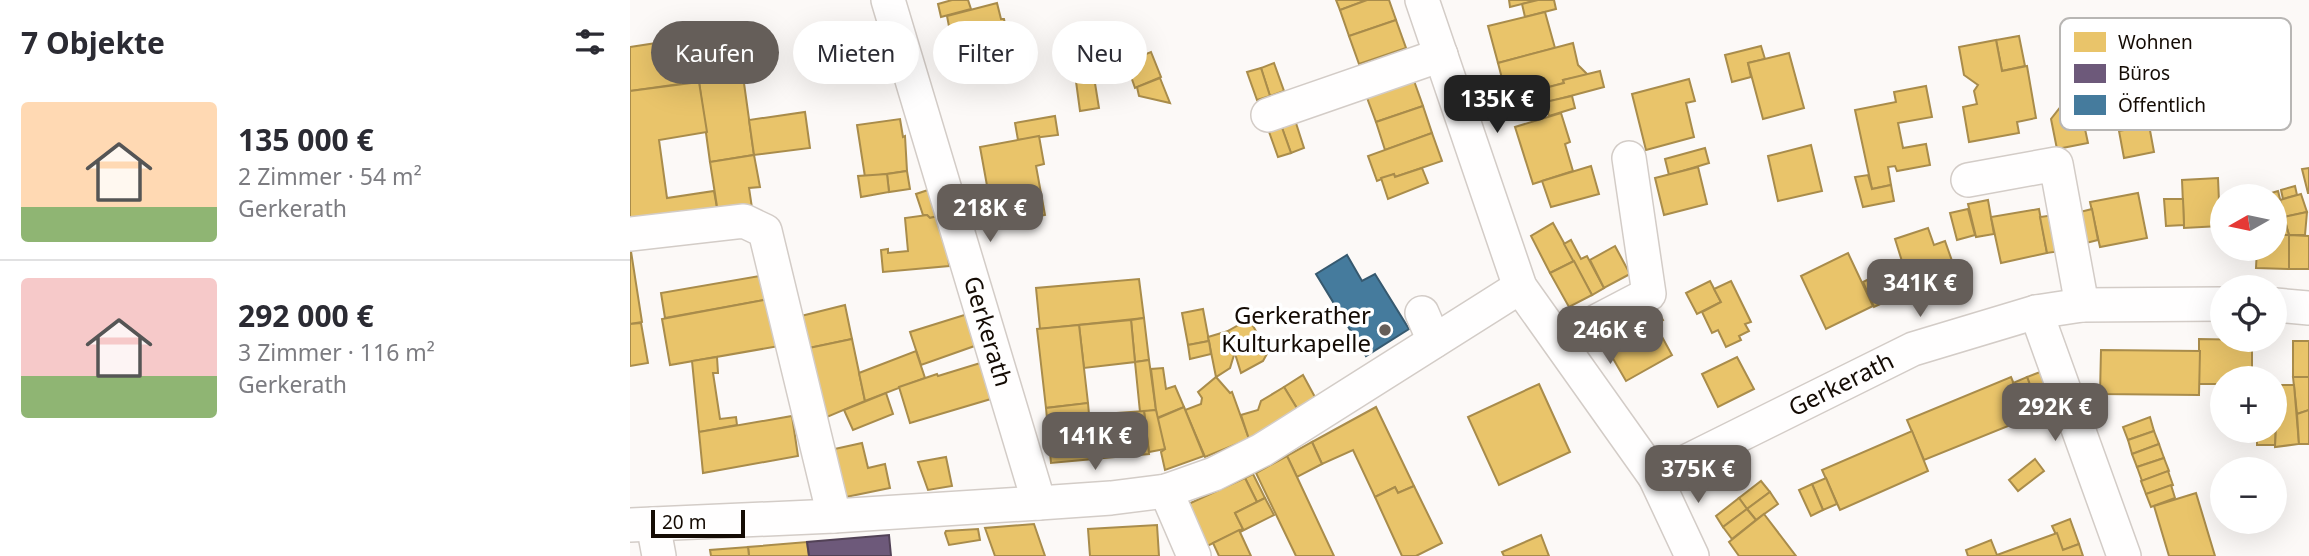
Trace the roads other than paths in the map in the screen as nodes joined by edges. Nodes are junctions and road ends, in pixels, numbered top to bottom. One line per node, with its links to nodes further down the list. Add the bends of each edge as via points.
1 (888, 0): 17 (street, Gerkerath)
2 (1422, 0): 3 (street)
3 (1441, 55): 4 (street); 8 (street)
4 (1268, 115)
5 (1629, 158): 14 (street, via 1649,294)
6 (1968, 180): 10 (street, via 2056,164)
7 (630, 234): 18 (street, via 744,221 765,231)
8 (1520, 287): 14 (street); 16 (street, via 1428,327 1262,450)
9 (2210, 304): 10 (street, Gerkerath)
10 (2082, 305): 13 (street, Gerkerath)
11 (2287, 307): 12 (street)
12 (2309, 308)
13 (2036, 312): 15 (street, Gerkerath, via 1913,349); 22 (street)
14 (1559, 341): 15 (street)
15 (1655, 477): 21 (street)
16 (1166, 491): 17 (street); 20 (street)
17 (1039, 503): 18 (street)
18 (834, 516): 19 (street)
19 (647, 535)
20 (1194, 556)
21 (1692, 556)
22 (2124, 556)

